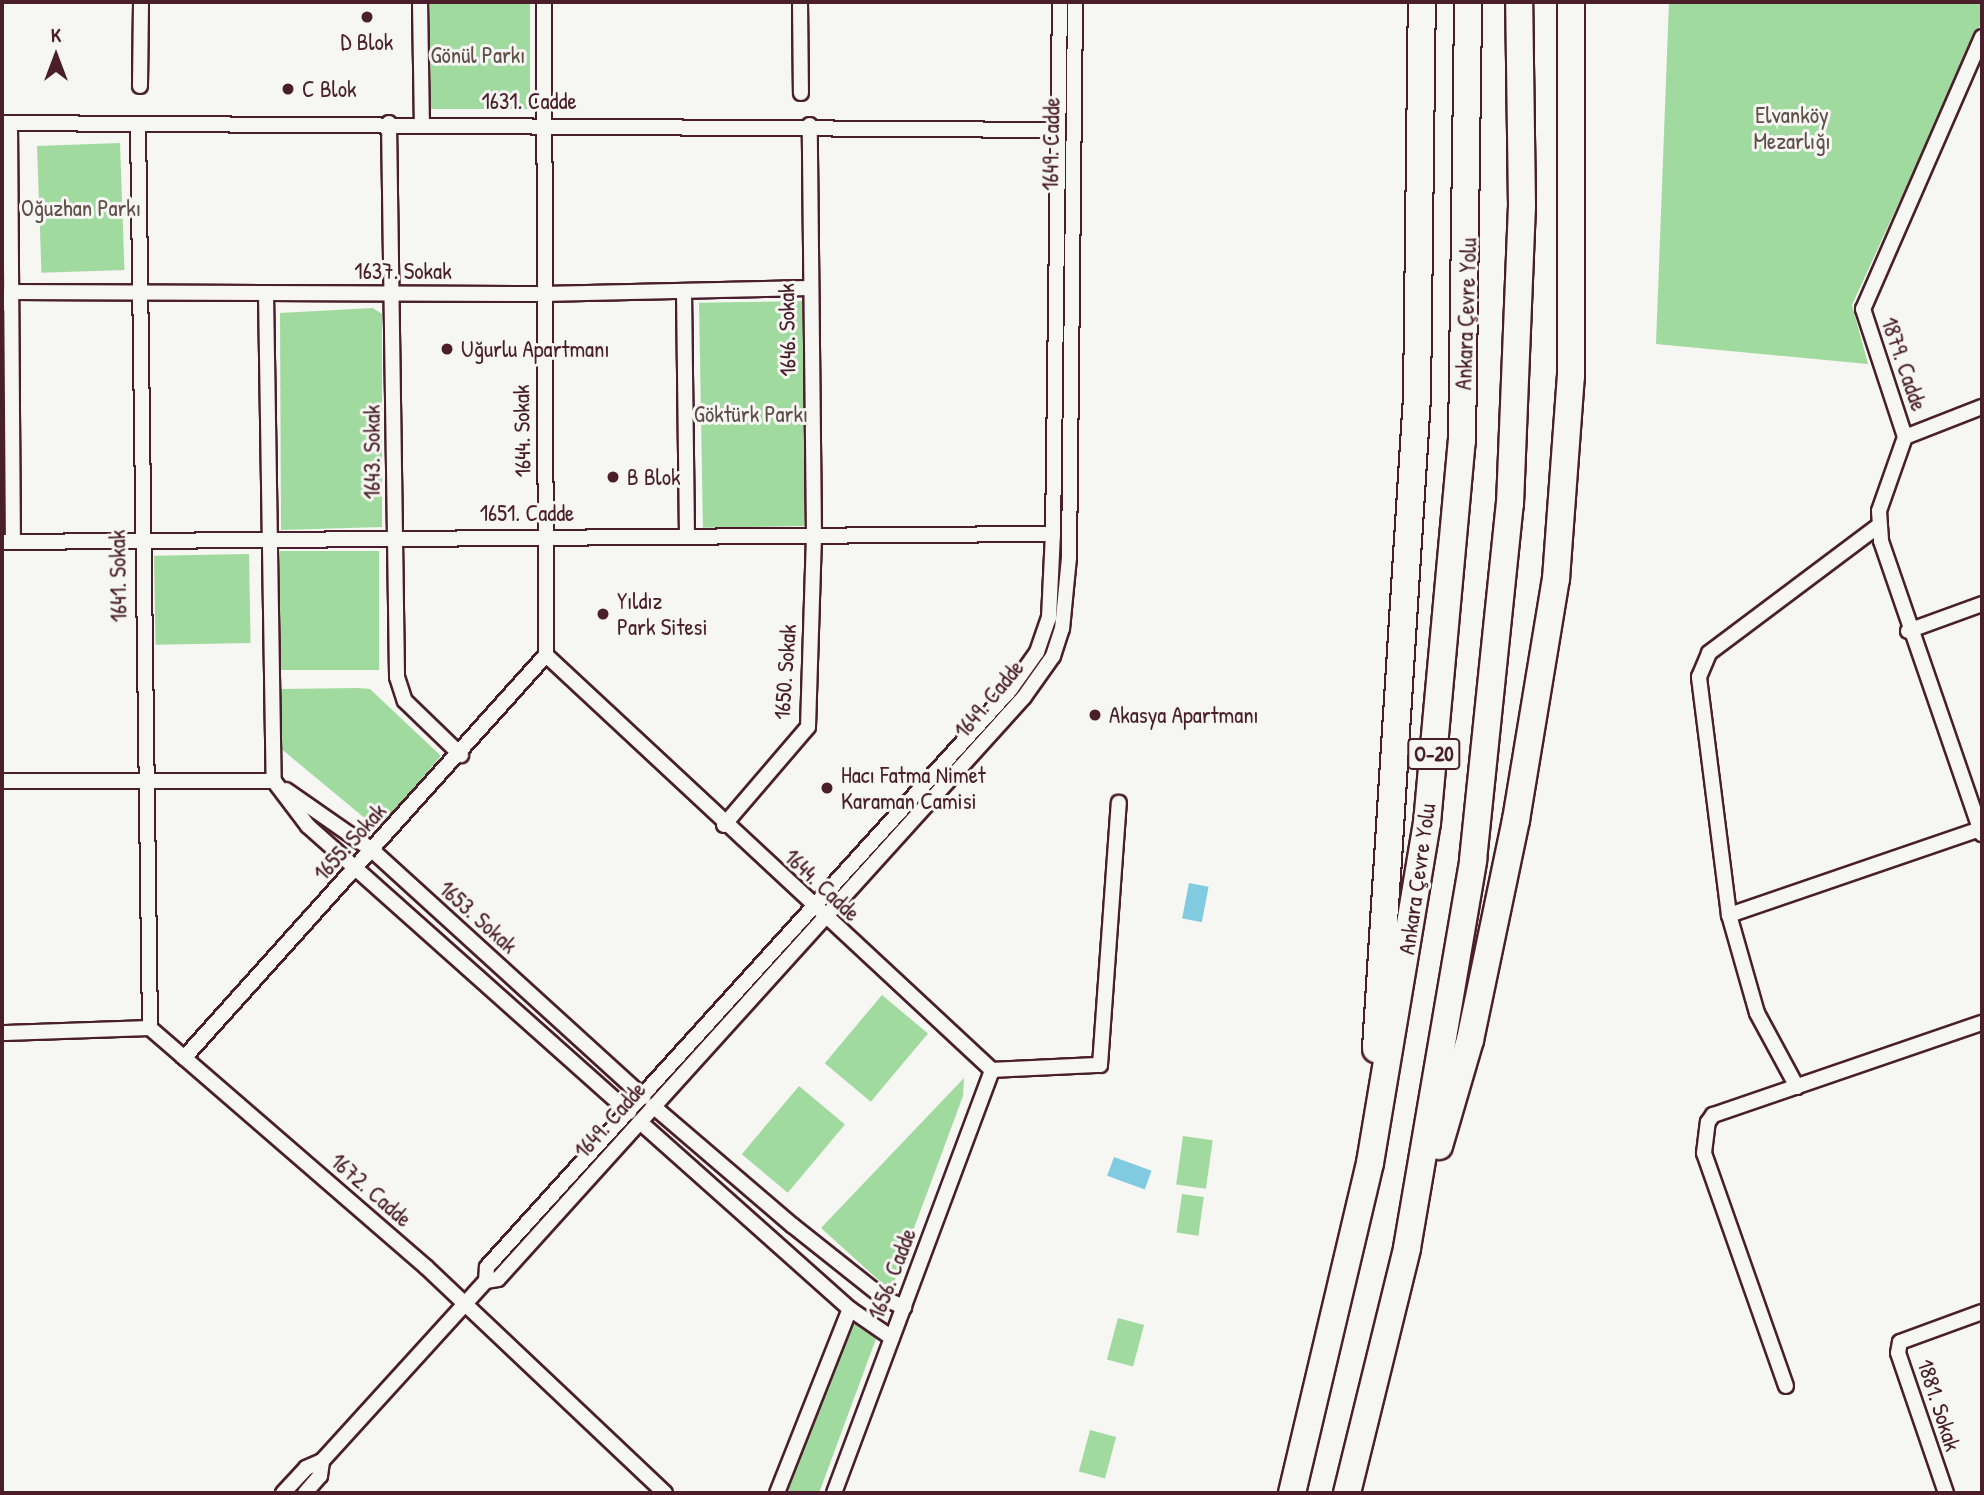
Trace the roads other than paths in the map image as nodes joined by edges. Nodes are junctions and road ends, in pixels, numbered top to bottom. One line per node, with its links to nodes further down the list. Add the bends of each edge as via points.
1 (141, 2): 12 (street)
2 (420, 2): 18 (street)
3 (544, 2): 16 (street, 1644. Sokak)
4 (800, 2): 13 (street)
5 (1060, 2): 20 (street, 1649. Cadde)
6 (1075, 2): 52 (street, 1649. Cadde, via 1069,558 1062,629 1053,656 1024,696)
7 (1422, 2): 62 (highway, via 1417,398)
8 (1468, 2): 62 (highway, Ankara Çevre Yolu / O-20, via 1469,248 1456,533 1427,822)
9 (1519, 2): 63 (highway, O-20, via 1520,293 1500,625 1473,860)
10 (1571, 2): 63 (highway, via 1570,402 1548,640 1470,1040)
11 (1982, 37): 29 (street, 1879. Cadde, via 1864,300 1868,331)
12 (140, 86)
13 (801, 93)
14 (6, 123): 17 (street, 1631. Cadde); 27 (street)
15 (389, 123): 17 (street, 1631. Cadde); 18 (street, 1631. Cadde); 25 (street, 1643. Sokak)
16 (543, 123): 18 (street, 1631. Cadde); 19 (street, 1631. Cadde); 26 (street, 1644. Sokak)
17 (138, 124): 22 (street, 1641. Sokak)
18 (422, 124)
19 (810, 125): 20 (street, 1631. Cadde); 21 (street, 1646. Sokak)
20 (1057, 130): 32 (street, 1649. Cadde)
21 (809, 288): 23 (street, 1637. Sokak); 33 (street, 1646. Sokak)
22 (139, 291): 24 (street, 1637. Sokak); 27 (street, 1637. Sokak); 37 (street, 1641. Sokak)
23 (684, 291): 26 (street, 1637. Sokak); 35 (street)
24 (266, 293): 25 (street, 1637. Sokak); 36 (street)
25 (393, 294): 26 (street, 1637. Sokak); 34 (street, 1643. Sokak)
26 (542, 294): 31 (street, 1644. Sokak)
27 (6, 298): 38 (street)
28 (1982, 407): 29 (street)
29 (1905, 437): 30 (street, 1879. Cadde)
30 (1878, 526): 40 (street); 53 (street, via 1709,653 1701,670 1698,693)
31 (547, 534): 34 (street, 1651. Cadde); 35 (street, 1651. Cadde); 41 (street, 1644. Sokak)
32 (1053, 534): 33 (street, 1651. Cadde); 52 (street, 1649. Cadde, via 1049,618 1037,652 1010,690)
33 (814, 535): 35 (street, 1651. Cadde); 48 (street, 1650. Sokak, via 808,727)
34 (395, 537): 36 (street, 1651. Cadde); 42 (street, 1643. Sokak, via 399,690)
35 (687, 537)
36 (268, 539): 37 (street, 1651. Cadde); 45 (street)
37 (139, 541): 38 (street, 1651. Cadde); 44 (street, 1641. Sokak)
38 (7, 542)
39 (1982, 604): 40 (street)
40 (1908, 631): 47 (street)
41 (546, 655): 42 (street, 1655. Sokak); 48 (street, 1644. Cadde)
42 (461, 755): 50 (street, 1655. Sokak)
43 (2, 781): 44 (street)
44 (145, 782): 45 (street); 55 (street, 1641. Sokak)
45 (274, 782): 50 (street, 1653. Sokak); 51 (street, via 308,826)
46 (1119, 803): 58 (street, via 1100,1065)
47 (1978, 813): 49 (street)
48 (724, 825): 52 (street, 1644. Cadde)
49 (1981, 831): 53 (street)
50 (372, 850): 51 (street, 1655. Sokak); 60 (street, 1653. Sokak)
51 (357, 869): 57 (street, 1655. Sokak); 61 (street)
52 (819, 914): 58 (street, 1644. Cadde); 60 (street, 1649. Cadde)
53 (1729, 915): 59 (street, via 1757,1013)
54 (1982, 1023): 59 (street)
55 (149, 1028): 56 (street); 57 (street, 1672. Cadde)
56 (2, 1033)
57 (184, 1058): 64 (street, 1672. Cadde, via 377,1224)
58 (992, 1070): 65 (street, 1656. Cadde)
59 (1797, 1087): 69 (street, via 1713,1115 1703,1145)
60 (648, 1102): 61 (street, 1649. Cadde); 65 (street, 1653. Sokak, via 792,1225 885,1299)
61 (634, 1117): 64 (street, 1649. Cadde, via 487,1267 486,1281); 66 (street)
62 (1370, 1163): 76 (highway, Ankara Çevre Yolu / O-20)
63 (1406, 1248): 77 (highway, O-20)
64 (462, 1307): 70 (street, 1649. Cadde); 71 (street, 1672. Cadde)
65 (904, 1307): 68 (street, 1656. Cadde)
66 (850, 1309): 68 (street); 74 (street)
67 (1982, 1312): 78 (street, 1881. Sokak, via 1910,1335 1898,1353)
68 (892, 1338): 75 (street, 1656. Cadde)
69 (1786, 1386)
70 (322, 1461): 72 (street, 1649. Cadde, via 306,1468); 73 (street, 1649. Cadde, via 320,1476)
71 (659, 1491)
72 (283, 1493)
73 (305, 1493)
74 (777, 1493)
75 (834, 1493)
76 (1292, 1493)
77 (1347, 1493)
78 (1946, 1493)

